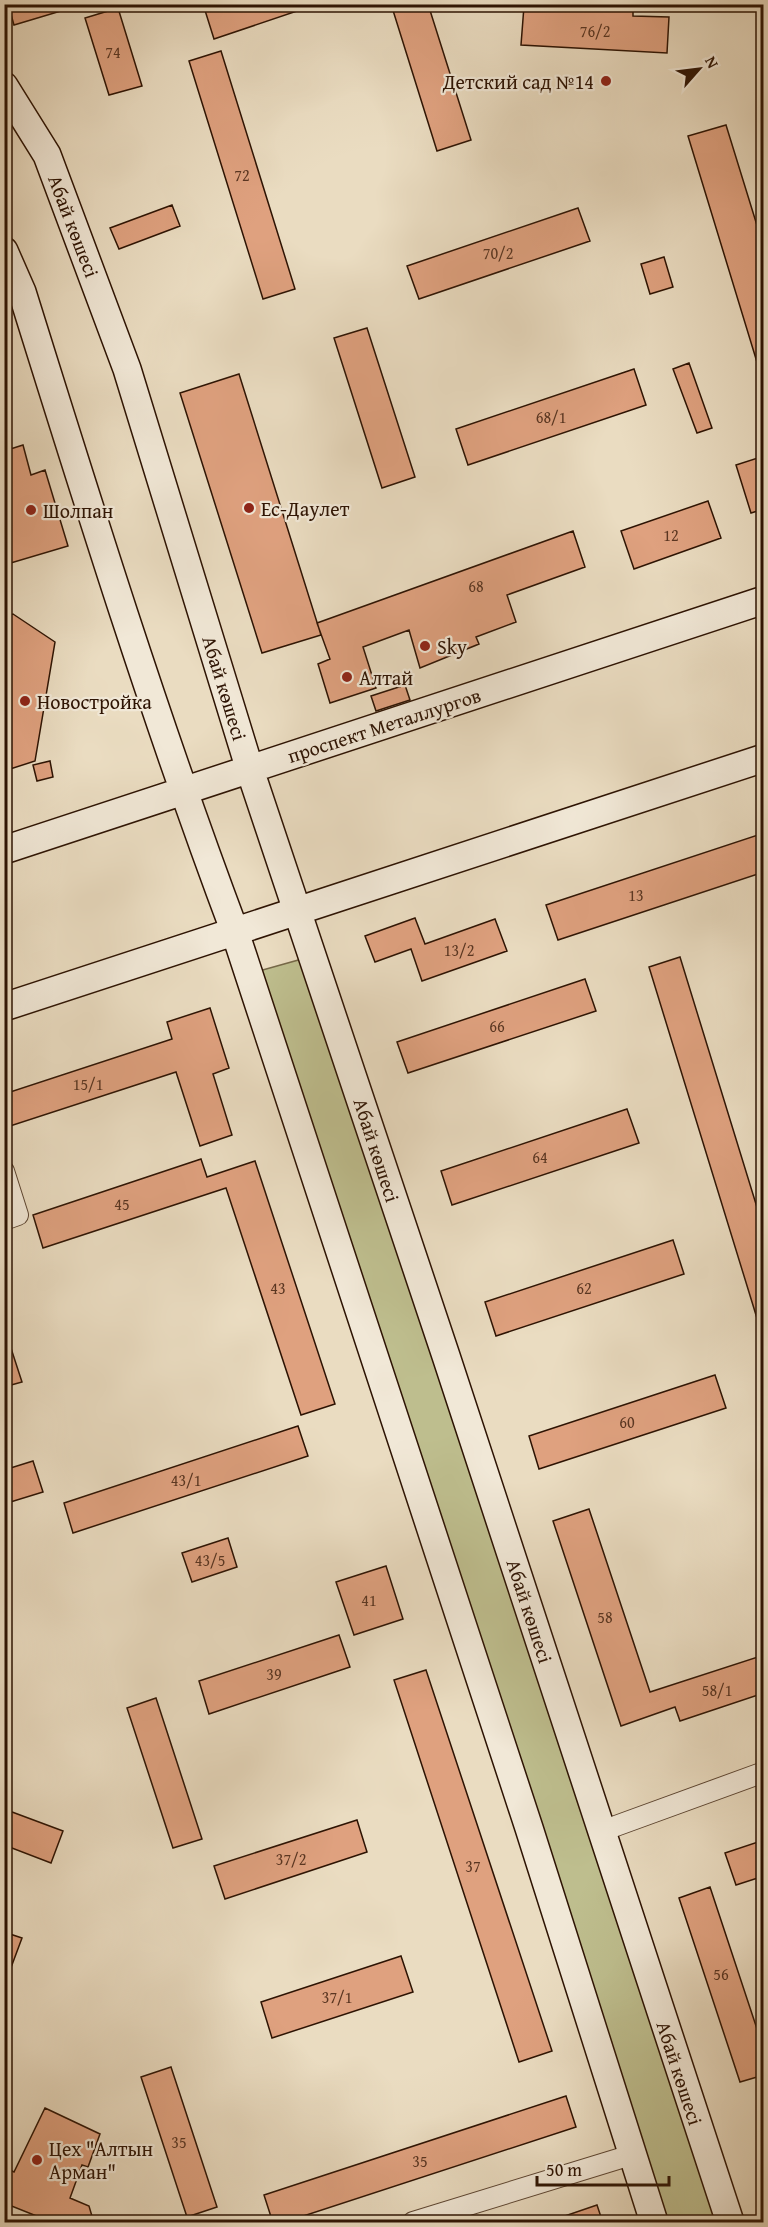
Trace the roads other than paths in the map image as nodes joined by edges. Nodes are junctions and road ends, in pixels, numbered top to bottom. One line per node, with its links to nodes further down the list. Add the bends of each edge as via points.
1 (4, 86): 5 (street, Абай көшесі, via 47,155 99,292 130,380)
2 (4, 250): 6 (street, via 22,292)
3 (764, 600): 5 (street, проспект Металлургов)
4 (764, 758): 8 (street)
5 (250, 770): 6 (street, проспект Металлургов); 8 (street, Абай көшесі)
6 (182, 791): 7 (street, проспект Металлургов); 9 (street)
7 (4, 850)
8 (298, 910): 9 (street); 14 (street, Абай көшесі)
9 (236, 932): 10 (street); 15 (street)
10 (4, 1007)
11 (4, 1171): 12 (street, via 18,1215)
12 (4, 1220)
13 (764, 1772): 14 (street)
14 (602, 1831): 18 (street, Абай көшесі)
15 (631, 2155): 16 (street); 17 (street)
16 (413, 2223)
17 (654, 2223)
18 (730, 2223)

